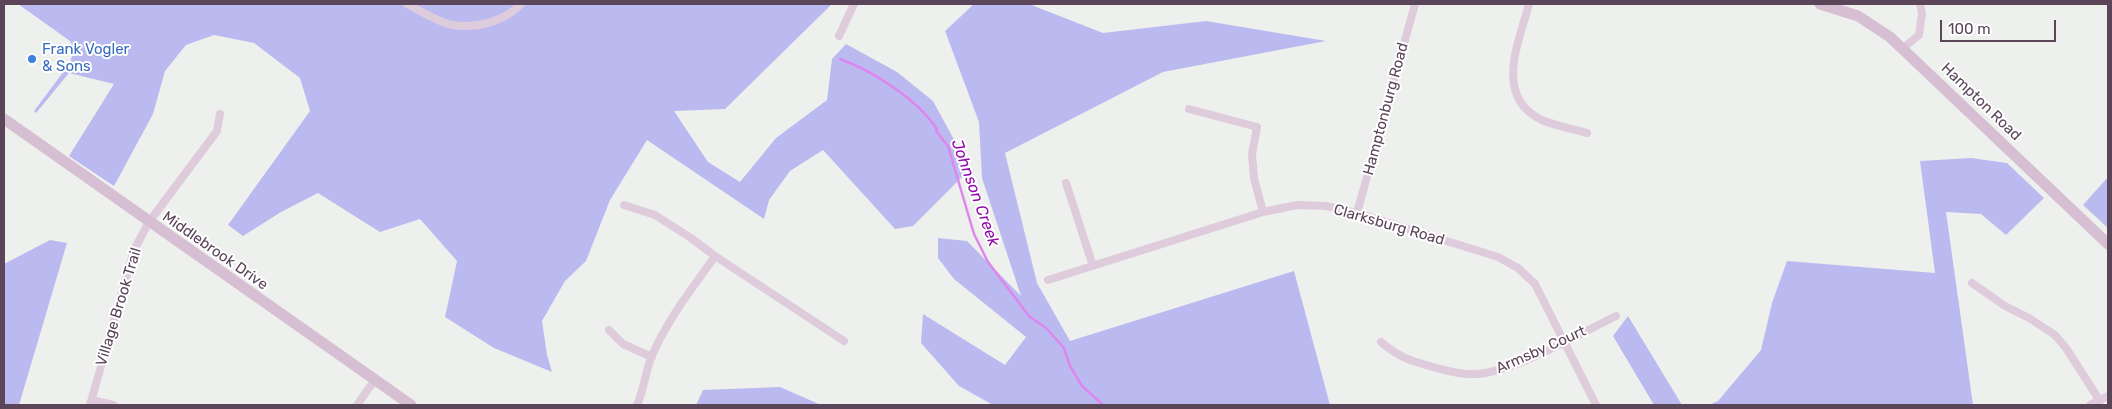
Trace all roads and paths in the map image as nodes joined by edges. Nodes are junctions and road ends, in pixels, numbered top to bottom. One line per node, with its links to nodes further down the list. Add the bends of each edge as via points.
1 (407, 4): 2 (street, via 453,25 487,25)
2 (521, 4)
3 (854, 4): 8 (street)
4 (1415, 4): 17 (street, Hamptonburg Road)
5 (1529, 4): 13 (street, via 1512,69 1515,91 1526,108 1542,120)
6 (1820, 4): 9 (street, Hampton Road, via 1858,16)
7 (1920, 4): 9 (street, via 1919,35)
8 (839, 36)
9 (1902, 49): 19 (street, Hampton Road)
10 (1189, 109): 16 (street, via 1257,127 1252,154 1254,178)
11 (220, 114): 18 (street, Village Brook Trail, via 217,131)
12 (4, 119): 18 (street, Middlebrook Drive)
13 (1587, 133)
14 (1066, 183): 21 (street)
15 (624, 205): 20 (street, via 655,215)
16 (1263, 212): 17 (street, Clarksburg Road, via 1297,205 1326,206); 21 (street, Clarksburg Road)
17 (1357, 214): 27 (street, Clarksburg Road, via 1498,257 1518,268 1535,284)
18 (149, 222): 30 (street, Middlebrook Drive); 33 (street, Village Brook Trail, via 127,268)
19 (2108, 244)
20 (715, 256): 26 (street); 29 (street, via 671,318)
21 (1093, 266): 22 (street, Clarksburg Road)
22 (1048, 280)
23 (1972, 283): 32 (street, via 2055,336)
24 (1616, 316): 27 (street, Armsby Court)
25 (609, 330): 29 (street, via 623,344)
26 (844, 341)
27 (1564, 341): 28 (street, Armsby Court, via 1516,364 1472,374 1453,372 1397,355); 38 (street, Clarksburg Road)
28 (1381, 342)
29 (652, 356): 37 (street)
30 (374, 380): 35 (street); 36 (street, Middlebrook Drive)
31 (2108, 396): 32 (street)
32 (2100, 401): 39 (street)
33 (91, 402): 34 (street)
34 (113, 405)
35 (357, 405)
36 (410, 405)
37 (637, 405)
38 (1596, 405)
39 (2090, 405)

